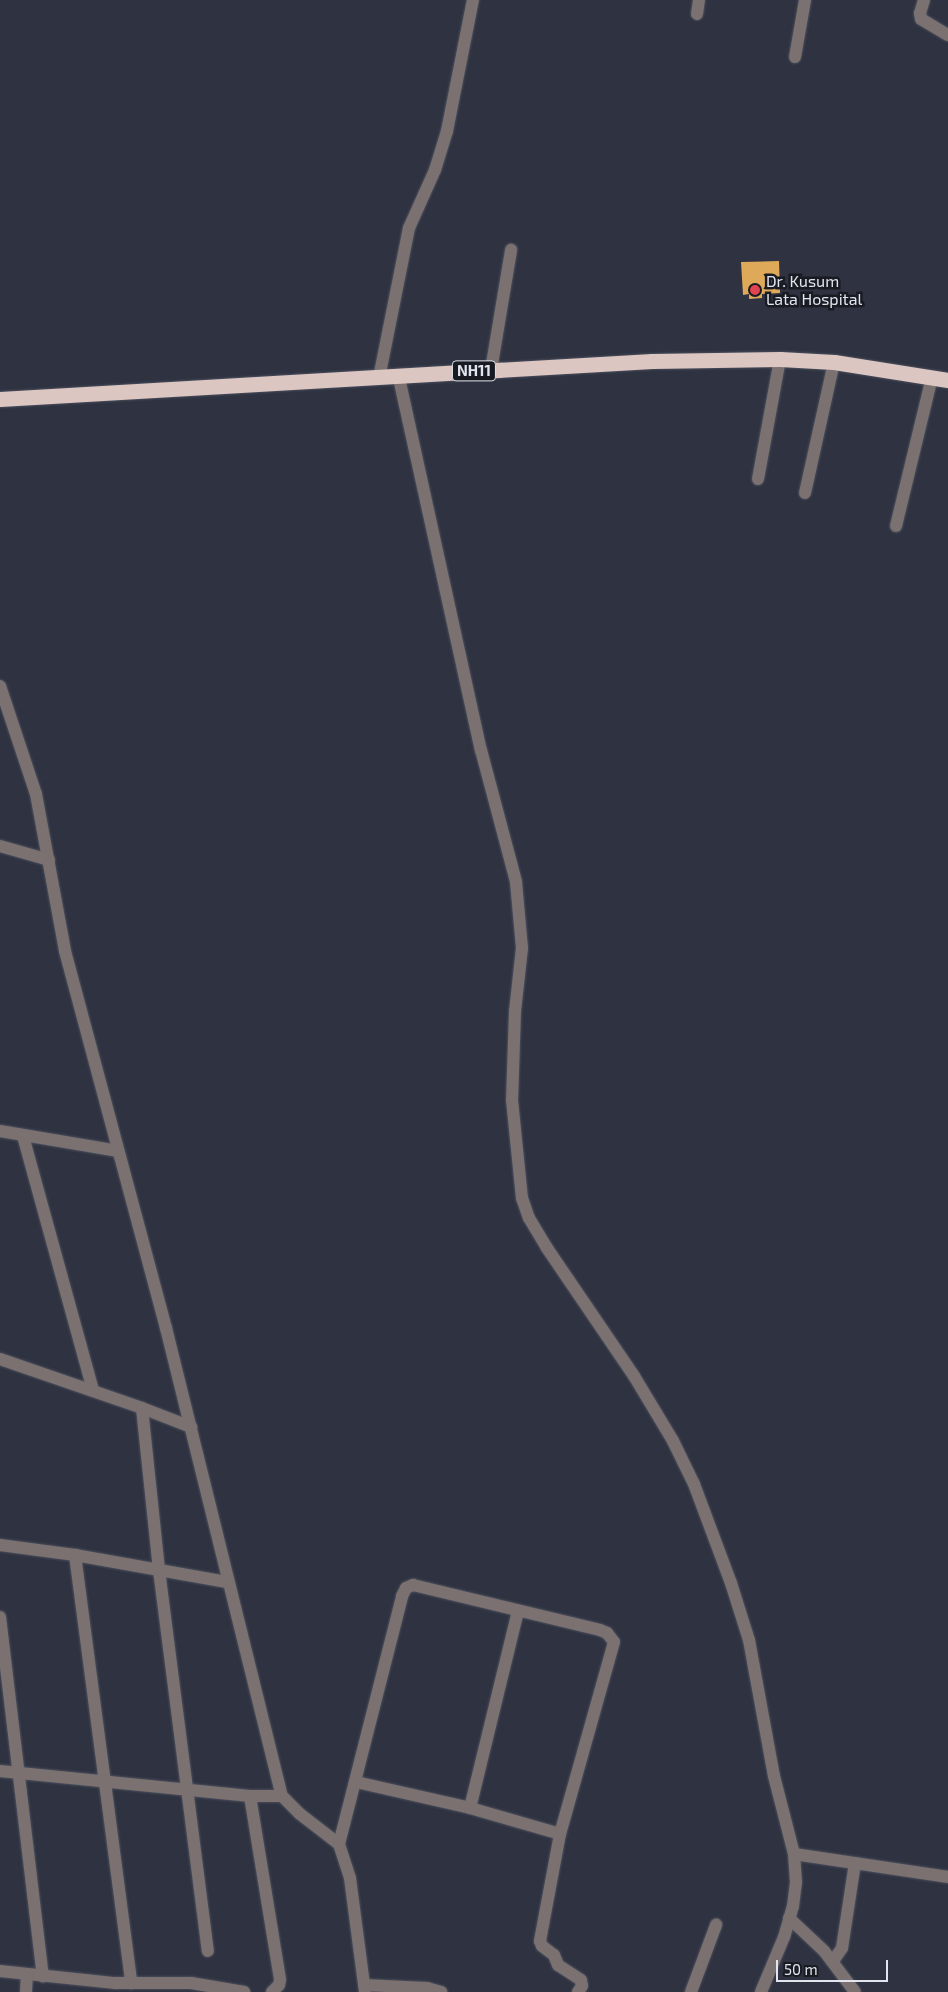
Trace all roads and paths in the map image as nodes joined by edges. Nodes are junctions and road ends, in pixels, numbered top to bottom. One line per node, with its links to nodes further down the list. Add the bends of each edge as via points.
1 (473, 0): 13 (street, via 447,132 435,170 409,228)
2 (700, 0): 5 (street)
3 (805, 0): 7 (street)
4 (924, 0): 6 (street, via 920,20)
5 (697, 14)
6 (948, 35)
7 (794, 57)
8 (511, 250): 11 (street)
9 (780, 358): 10 (highway, NH11); 11 (highway, NH11); 17 (street)
10 (834, 362): 12 (highway, NH11); 18 (street)
11 (491, 370): 14 (highway, NH11)
12 (932, 377): 15 (highway, NH11); 19 (street)
13 (379, 378): 14 (highway, NH11); 16 (highway, NH11)
14 (399, 378): 46 (street, via 481,750 516,882 522,948 515,1011 512,1100 522,1198 547,1248 654,1409 694,1484 749,1640 774,1776)
15 (948, 380)
16 (0, 399)
17 (758, 479)
18 (805, 493)
19 (896, 526)
20 (0, 686): 22 (street, via 36,794)
21 (0, 846): 22 (street)
22 (49, 860): 25 (street, via 65,951)
23 (0, 1131): 24 (street)
24 (23, 1136): 25 (street); 27 (street)
25 (118, 1151): 29 (street)
26 (0, 1359): 27 (street)
27 (93, 1391): 28 (street)
28 (142, 1408): 29 (street); 32 (street)
29 (190, 1427): 33 (street)
30 (0, 1545): 31 (street)
31 (75, 1555): 32 (street); 38 (street)
32 (159, 1570): 33 (street); 40 (street)
33 (228, 1582): 42 (street)
34 (518, 1611): 39 (street, via 417,1584 406,1588); 43 (street); 44 (street, via 600,1630 614,1642)
35 (0, 1617): 37 (street)
36 (0, 1771): 37 (street)
37 (19, 1773): 38 (street); 55 (street)
38 (104, 1781): 40 (street); 56 (street)
39 (356, 1782): 43 (street); 45 (street)
40 (186, 1789): 41 (street); 51 (street)
41 (250, 1796): 42 (street); 62 (street, via 280,1980)
42 (282, 1796): 45 (street)
43 (470, 1808): 44 (street)
44 (560, 1834): 64 (street, via 540,1941 554,1955 558,1965 581,1980)
45 (339, 1844): 59 (street, via 350,1878)
46 (794, 1854): 47 (street); 49 (street, via 796,1882)
47 (855, 1863): 48 (street); 52 (street, via 842,1948)
48 (948, 1877)
49 (789, 1918): 52 (street); 66 (street)
50 (716, 1925): 65 (street)
51 (208, 1951)
52 (833, 1961): 67 (street)
53 (0, 1971): 54 (street)
54 (27, 1974): 55 (street); 60 (street)
55 (43, 1976): 57 (street)
56 (131, 1983): 57 (street); 58 (street)
57 (114, 1987)
58 (190, 1988): 61 (street)
59 (364, 1989): 63 (street, via 427,1988)
60 (26, 1992)
61 (244, 1992)
62 (272, 1992)
63 (441, 1992)
64 (578, 1992)
65 (691, 1992)
66 (761, 1992)
67 (855, 1992)

